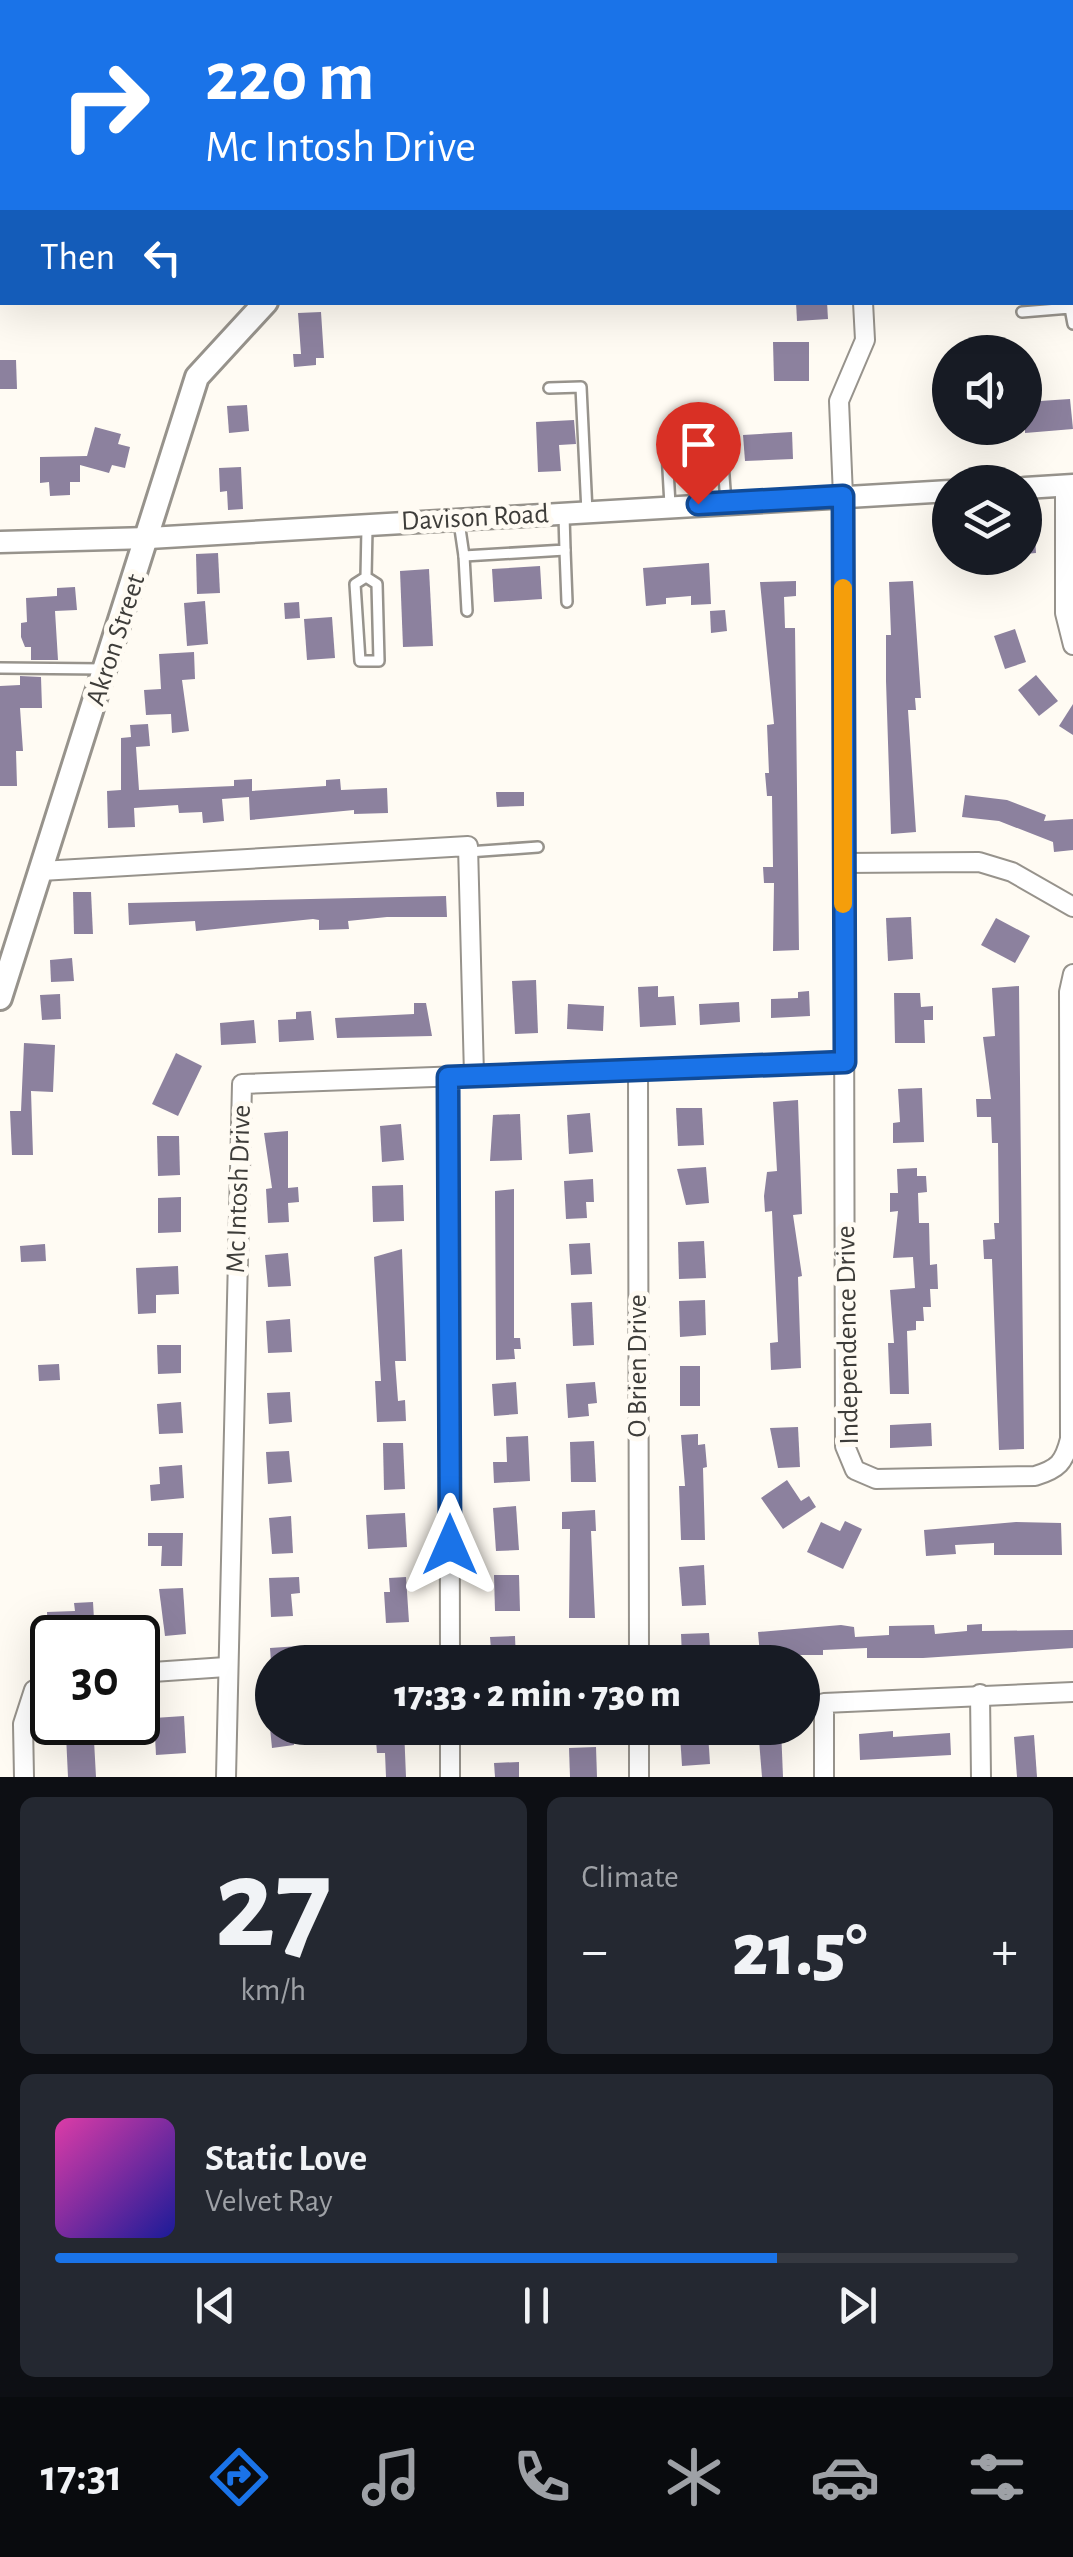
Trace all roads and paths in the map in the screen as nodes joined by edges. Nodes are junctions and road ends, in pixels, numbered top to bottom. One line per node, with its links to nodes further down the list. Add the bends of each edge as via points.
1 (263, 305): 16 (main road, Akron Street, via 197,377)
2 (863, 305): 9 (street, Independence Drive, via 865,340 838,401)
3 (1022, 312): 4 (lane, via 1070,308)
4 (1073, 324)
5 (548, 388): 12 (lane, via 581,387)
6 (1069, 486): 7 (street); 23 (street, via 1065,613)
7 (1042, 487)
8 (932, 492): 9 (street, Davison Road)
9 (843, 496): 10 (street, Davison Road); 28 (street, Independence Drive)
10 (726, 503): 11 (street, Davison Road); 11 (lane, via 718,430 679,426 666,434)
11 (670, 506): 12 (street, Davison Road)
12 (587, 512): 13 (street, Davison Road)
13 (564, 513): 14 (street, Davison Road); 18 (lane)
14 (459, 519): 15 (street, Davison Road); 19 (lane)
15 (367, 525): 16 (street, Davison Road); 20 (lane)
16 (149, 538): 17 (street, Davison Road); 25 (main road, Akron Street)
17 (0, 542)
18 (565, 550): 19 (lane); 21 (lane)
19 (464, 556): 22 (lane)
20 (366, 576): 20 (lane, via 355,584 360,661 378,660 380,648 376,584)
21 (567, 602)
22 (467, 611)
23 (1073, 645)
24 (0, 668): 25 (lane)
25 (107, 669): 29 (main road, Akron Street)
26 (538, 847): 27 (lane)
27 (468, 849): 29 (street); 35 (street)
28 (843, 863): 30 (street, via 979,862 1012,872); 33 (street, Independence Drive)
29 (41, 871): 32 (main road, Akron Street)
30 (1073, 907)
31 (1073, 974): 33 (street, Independence Drive, via 1070,1439 1056,1470 876,1479 855,1470 845,1446)
32 (0, 998)
33 (845, 1062): 34 (street, Mc Intosh Drive)
34 (638, 1070): 35 (street, Mc Intosh Drive); 38 (street, O Brien Drive)
35 (474, 1075): 36 (street, Mc Intosh Drive)
36 (448, 1077): 37 (street); 39 (street, Mc Intosh Drive, via 242,1084)
37 (450, 1645)
38 (639, 1645)
39 (226, 1667): 40 (street); 47 (street, Mc Intosh Drive)
40 (160, 1672)
41 (1073, 1692): 42 (street)
42 (980, 1694): 50 (street, via 824,1703); 51 (street)
43 (30, 1702): 46 (street, via 23,1724)
44 (450, 1745): 48 (street)
45 (639, 1745): 49 (street)
46 (24, 1777)
47 (226, 1777)
48 (450, 1777)
49 (639, 1777)
50 (824, 1777)
51 (980, 1777)

